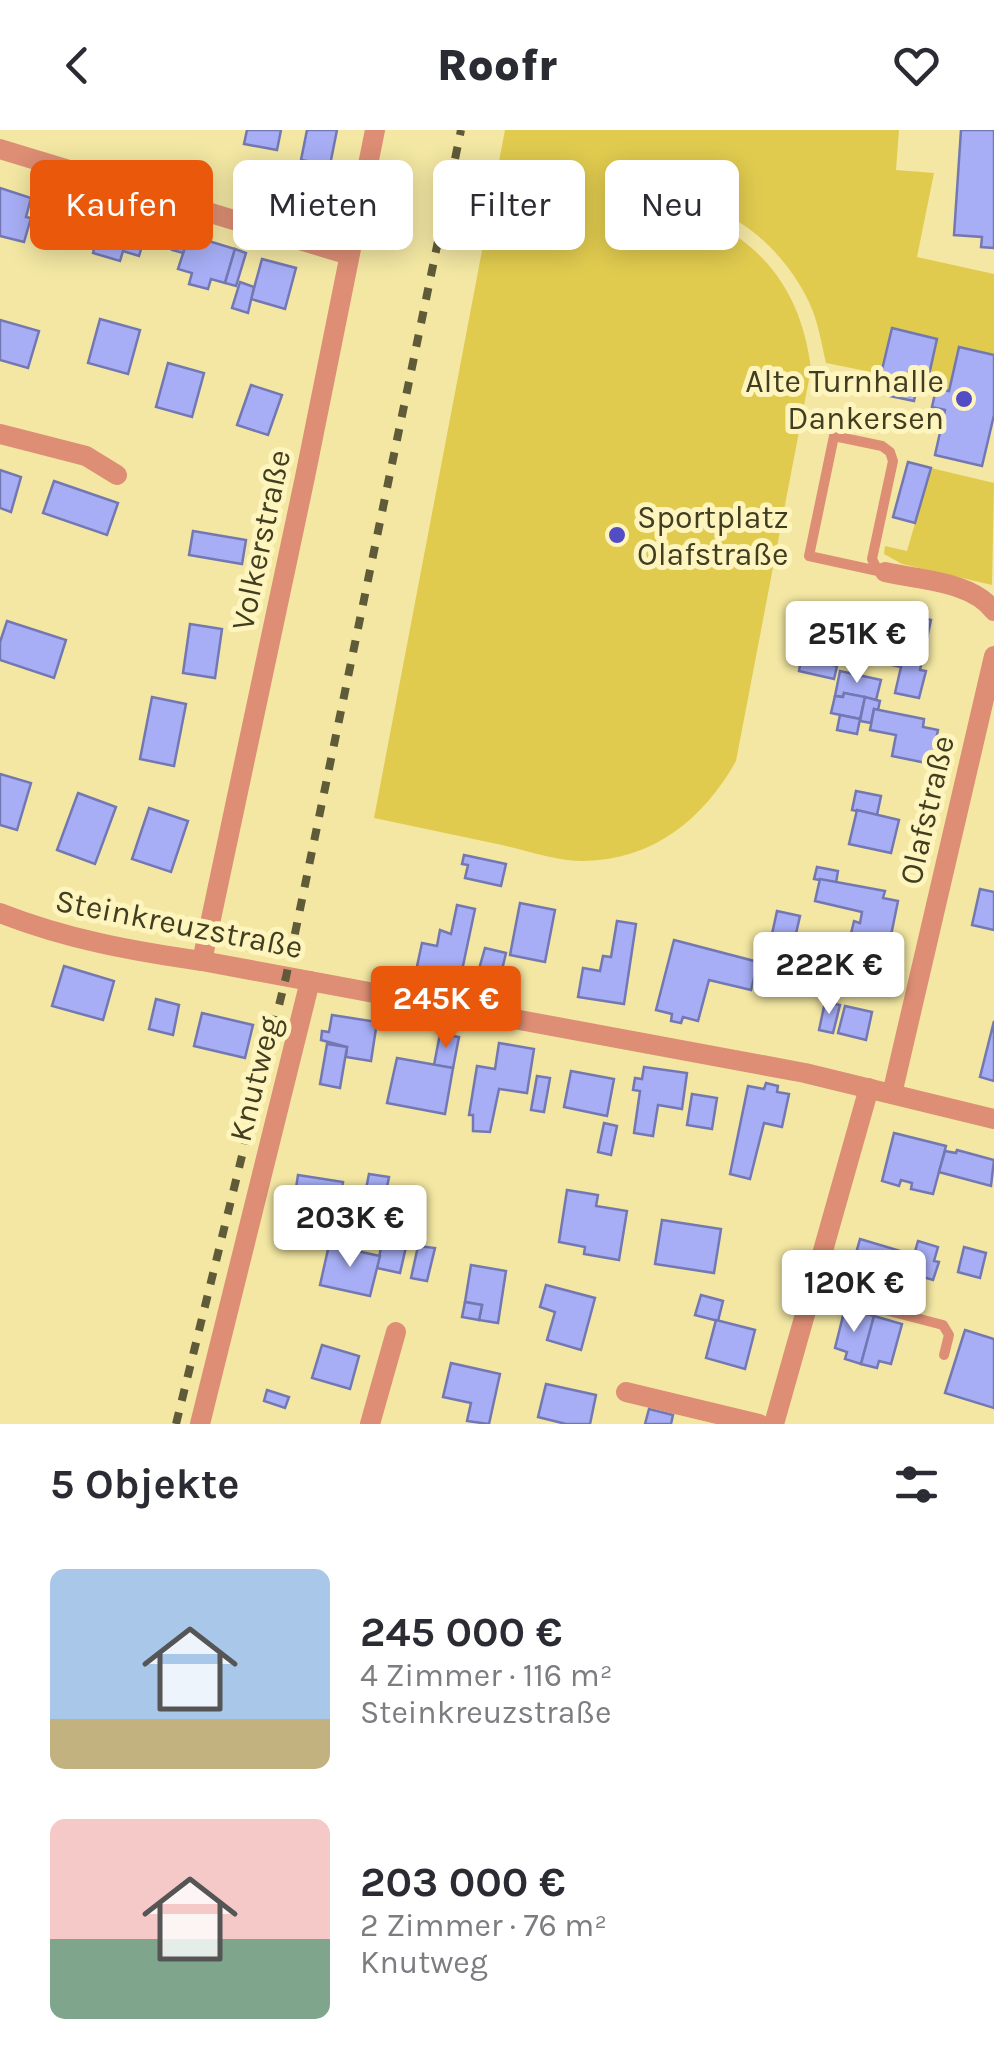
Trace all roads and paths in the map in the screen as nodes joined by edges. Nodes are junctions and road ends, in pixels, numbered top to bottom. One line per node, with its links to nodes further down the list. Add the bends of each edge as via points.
1 (375, 130): 3 (street, Volkerstraße)
2 (0, 149): 3 (street)
3 (349, 255): 10 (street, Volkerstraße)
4 (0, 434): 5 (street, via 86,456)
5 (117, 475)
6 (881, 571): 6 (lane, via 872,559 890,452 834,436 810,556); 7 (street, via 968,591)
7 (994, 611)
8 (994, 656): 13 (street, Olafstraße)
9 (0, 913): 10 (street, Steinkreuzstraße, via 122,950)
10 (202, 961): 11 (street, Steinkreuzstraße)
11 (310, 981): 12 (street, Steinkreuzstraße); 19 (street, Knutweg)
12 (868, 1088): 13 (street, Steinkreuzstraße); 15 (street)
13 (892, 1094): 14 (street, Steinkreuzstraße)
14 (994, 1119)
15 (811, 1291): 17 (lane, via 943,1325 950,1335); 22 (street)
16 (396, 1332): 20 (street)
17 (944, 1356)
18 (626, 1392): 21 (street)
19 (200, 1424)
20 (370, 1424)
21 (759, 1424)
22 (774, 1424)

